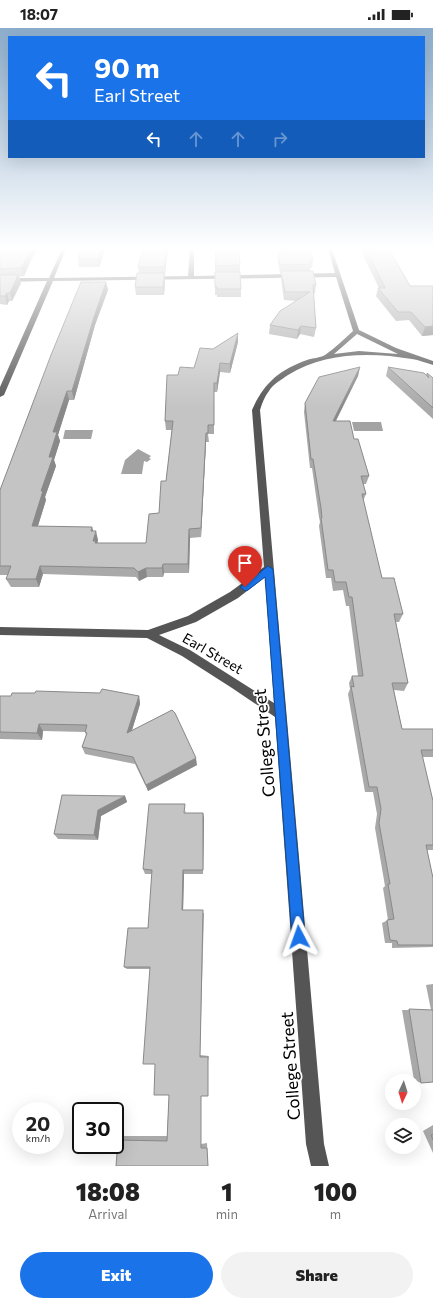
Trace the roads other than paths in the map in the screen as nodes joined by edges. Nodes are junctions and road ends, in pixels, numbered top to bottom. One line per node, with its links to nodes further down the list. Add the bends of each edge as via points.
1 (41, 302): 7 (street)
2 (347, 302): 3 (street)
3 (356, 331): 4 (street, College Street); 5 (street)
4 (326, 356): 5 (street, College Street, via 363,353); 8 (street, College Street, via 289,370 267,388 256,410)
5 (409, 357): 6 (street)
6 (433, 363)
7 (0, 395)
8 (268, 569): 10 (street, Earl Street, via 234,595 192,619); 11 (street, College Street)
9 (0, 632): 10 (street, Earl Street)
10 (148, 634): 11 (street, Earl Street, via 186,653)
11 (281, 715): 12 (street, College Street, via 315,1144)
12 (320, 1166)

